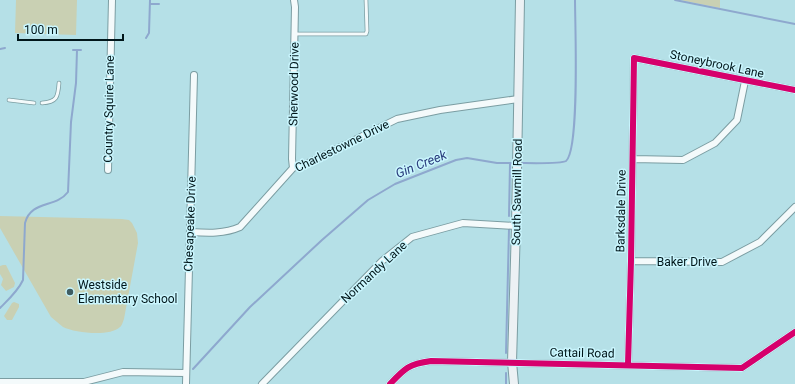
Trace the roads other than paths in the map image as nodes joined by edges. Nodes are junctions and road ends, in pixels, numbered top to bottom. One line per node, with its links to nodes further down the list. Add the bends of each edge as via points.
1 (112, 0): 17 (street, Country Squire Lane)
2 (294, 0): 5 (street, Sherwood Drive)
3 (366, 0): 5 (lane, via 366,34)
4 (520, 0): 11 (street, South Sawmill Road)
5 (295, 34): 16 (street, Sherwood Drive)
6 (634, 58): 8 (street, Stoneybrook Lane); 15 (street, Barksdale Drive)
7 (194, 75): 20 (street, Chesapeake Drive)
8 (744, 81): 10 (street, Stoneybrook Lane); 15 (street, via 737,120 715,143 683,160)
9 (59, 83): 14 (lane, via 56,99)
10 (795, 90)
11 (518, 99): 16 (street, Charlestowne Drive, via 397,119); 19 (street, South Sawmill Road)
12 (8, 100): 13 (lane)
13 (34, 103)
14 (42, 104)
15 (633, 159): 21 (street, Barksdale Drive)
16 (293, 168): 20 (street, Charlestowne Drive, via 240,226 220,233)
17 (108, 170)
18 (795, 207): 21 (street, Baker Drive, via 760,242 722,262)
19 (516, 226): 23 (street, South Sawmill Road); 29 (street, Normandy Lane, via 463,223 412,237 382,261)
20 (190, 232): 25 (street, Chesapeake Drive)
21 (631, 261): 24 (street, Barksdale Drive)
22 (795, 332): 24 (street, Cattail Road, via 742,368)
23 (512, 362): 24 (street, Cattail Road); 30 (street, Cattail Road, via 416,363); 31 (street, South Sawmill Road)
24 (628, 364)
25 (186, 373): 27 (street, via 123,372); 28 (street, Chesapeake Drive)
26 (0, 382): 27 (street)
27 (84, 383)
28 (186, 384)
29 (262, 384)
30 (390, 384)
31 (514, 384)

